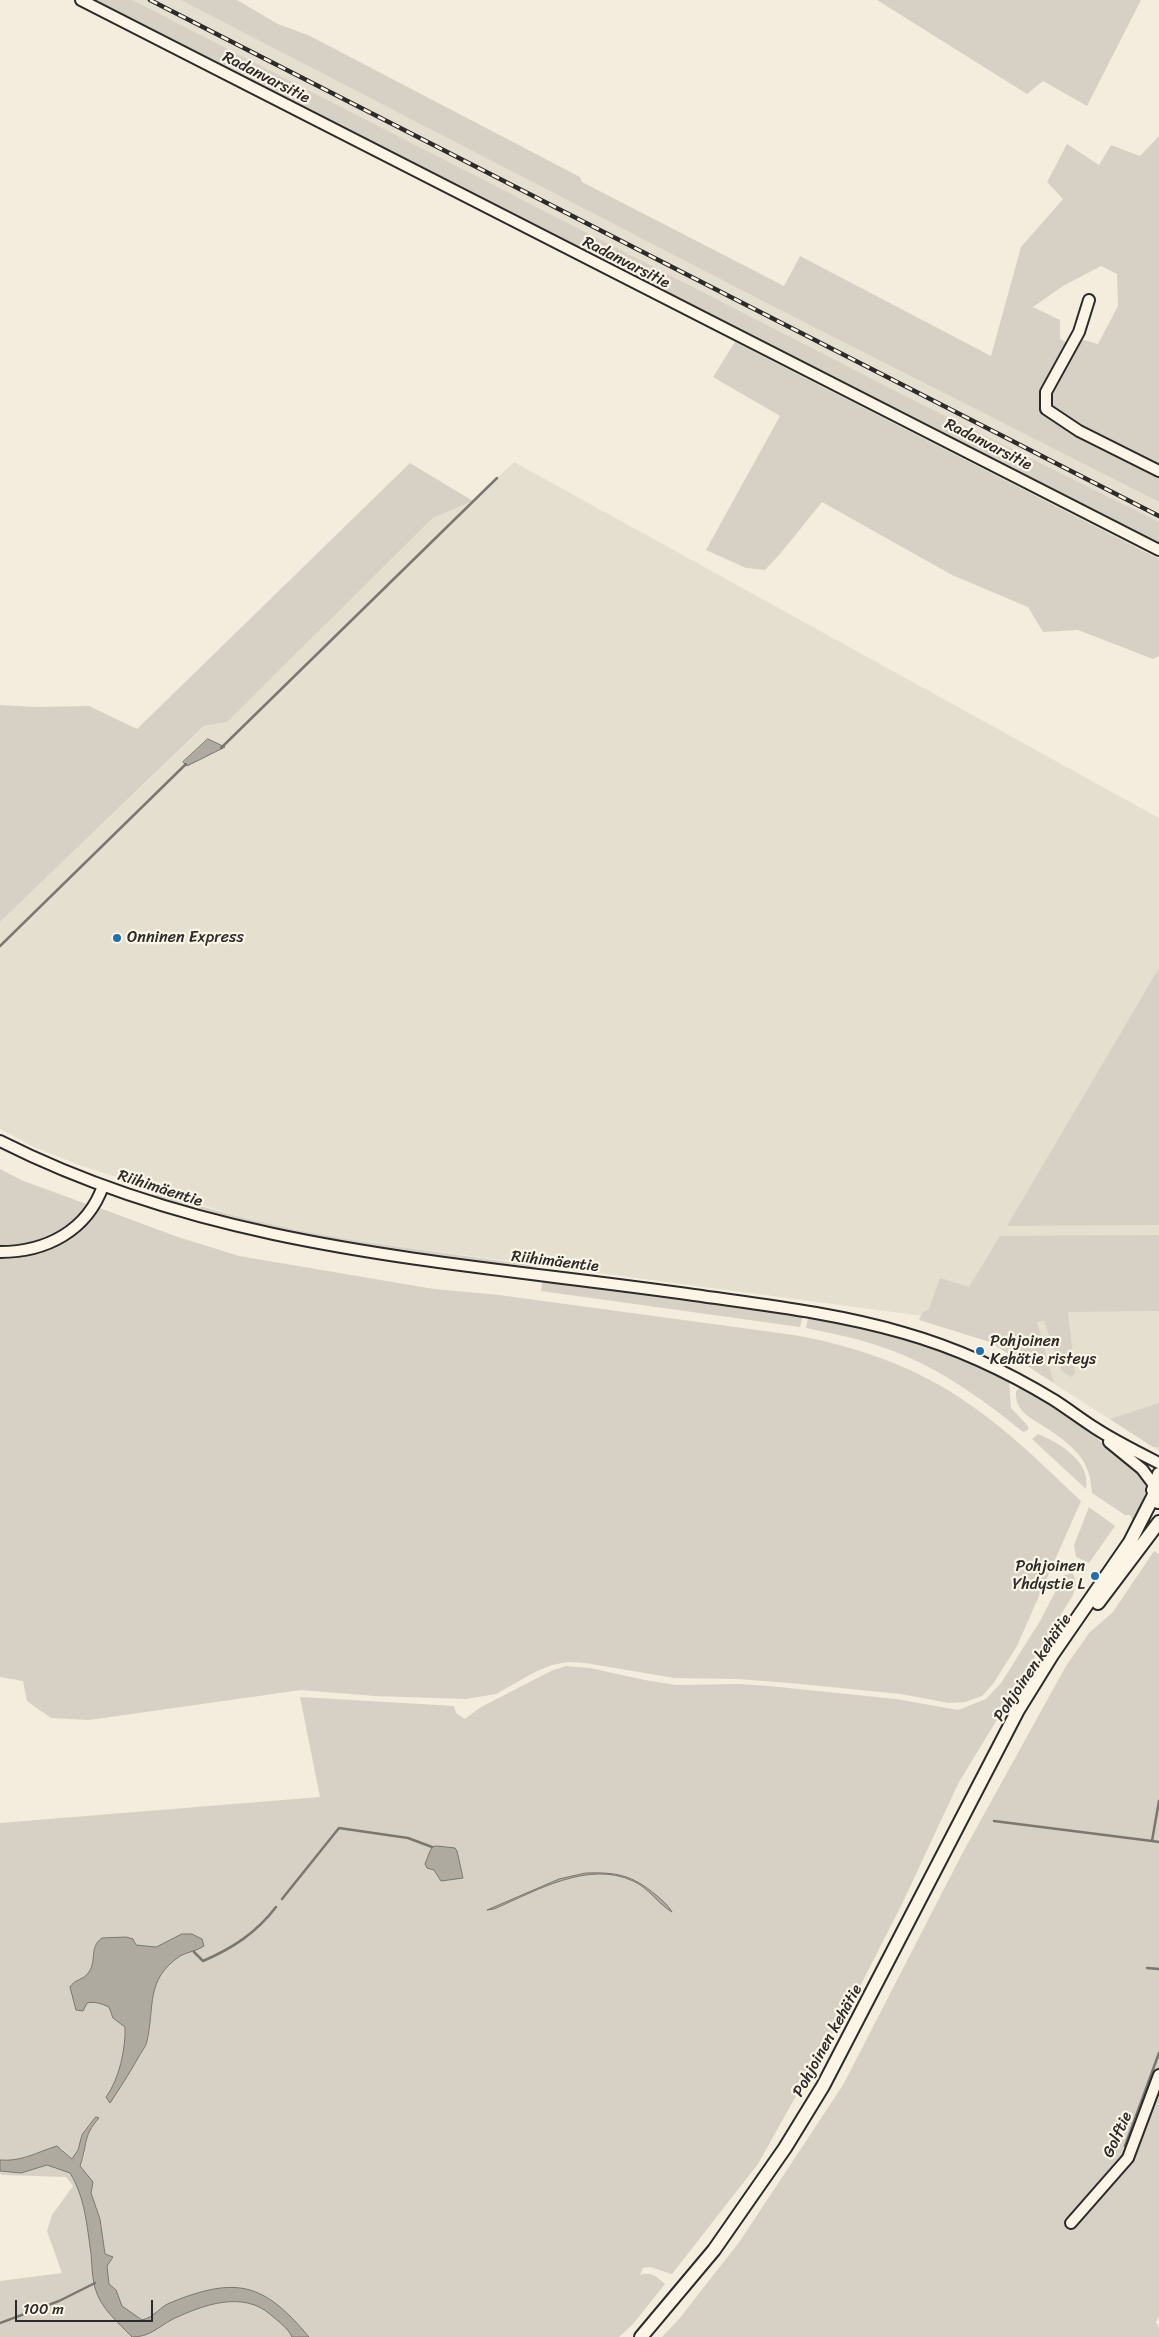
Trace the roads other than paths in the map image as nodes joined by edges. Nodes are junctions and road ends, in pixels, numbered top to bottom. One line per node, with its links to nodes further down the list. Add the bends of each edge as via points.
1 (80, 0): 4 (street, Radanvarsitie)
2 (1089, 300): 3 (street, via 1079,332 1046,392 1046,409 1079,431)
3 (1159, 471)
4 (1159, 550)
5 (0, 1141): 6 (street, Riihimäentie)
6 (103, 1186): 7 (street, via 98,1202 73,1229 46,1246 20,1252); 8 (street, Riihimäentie, via 188,1214 283,1238 368,1253 807,1311 902,1332 989,1365 1056,1401)
7 (0, 1252)
8 (1098, 1430): 9 (street, Riihimäentie); 10 (street, Riihimäentie, via 1142,1469)
9 (1159, 1463)
10 (1156, 1489): 12 (main road, Pohjoinen kehätie, via 1130,1542 1052,1654 1018,1710)
11 (1159, 1522): 12 (main road, Pohjoinen kehätie, via 1081,1624)
12 (1006, 1737): 15 (main road, Pohjoinen kehätie, via 846,2044 804,2117 714,2250)
13 (1159, 2074): 14 (street, Golftie, via 1128,2158)
14 (1071, 2223)
15 (641, 2337)

